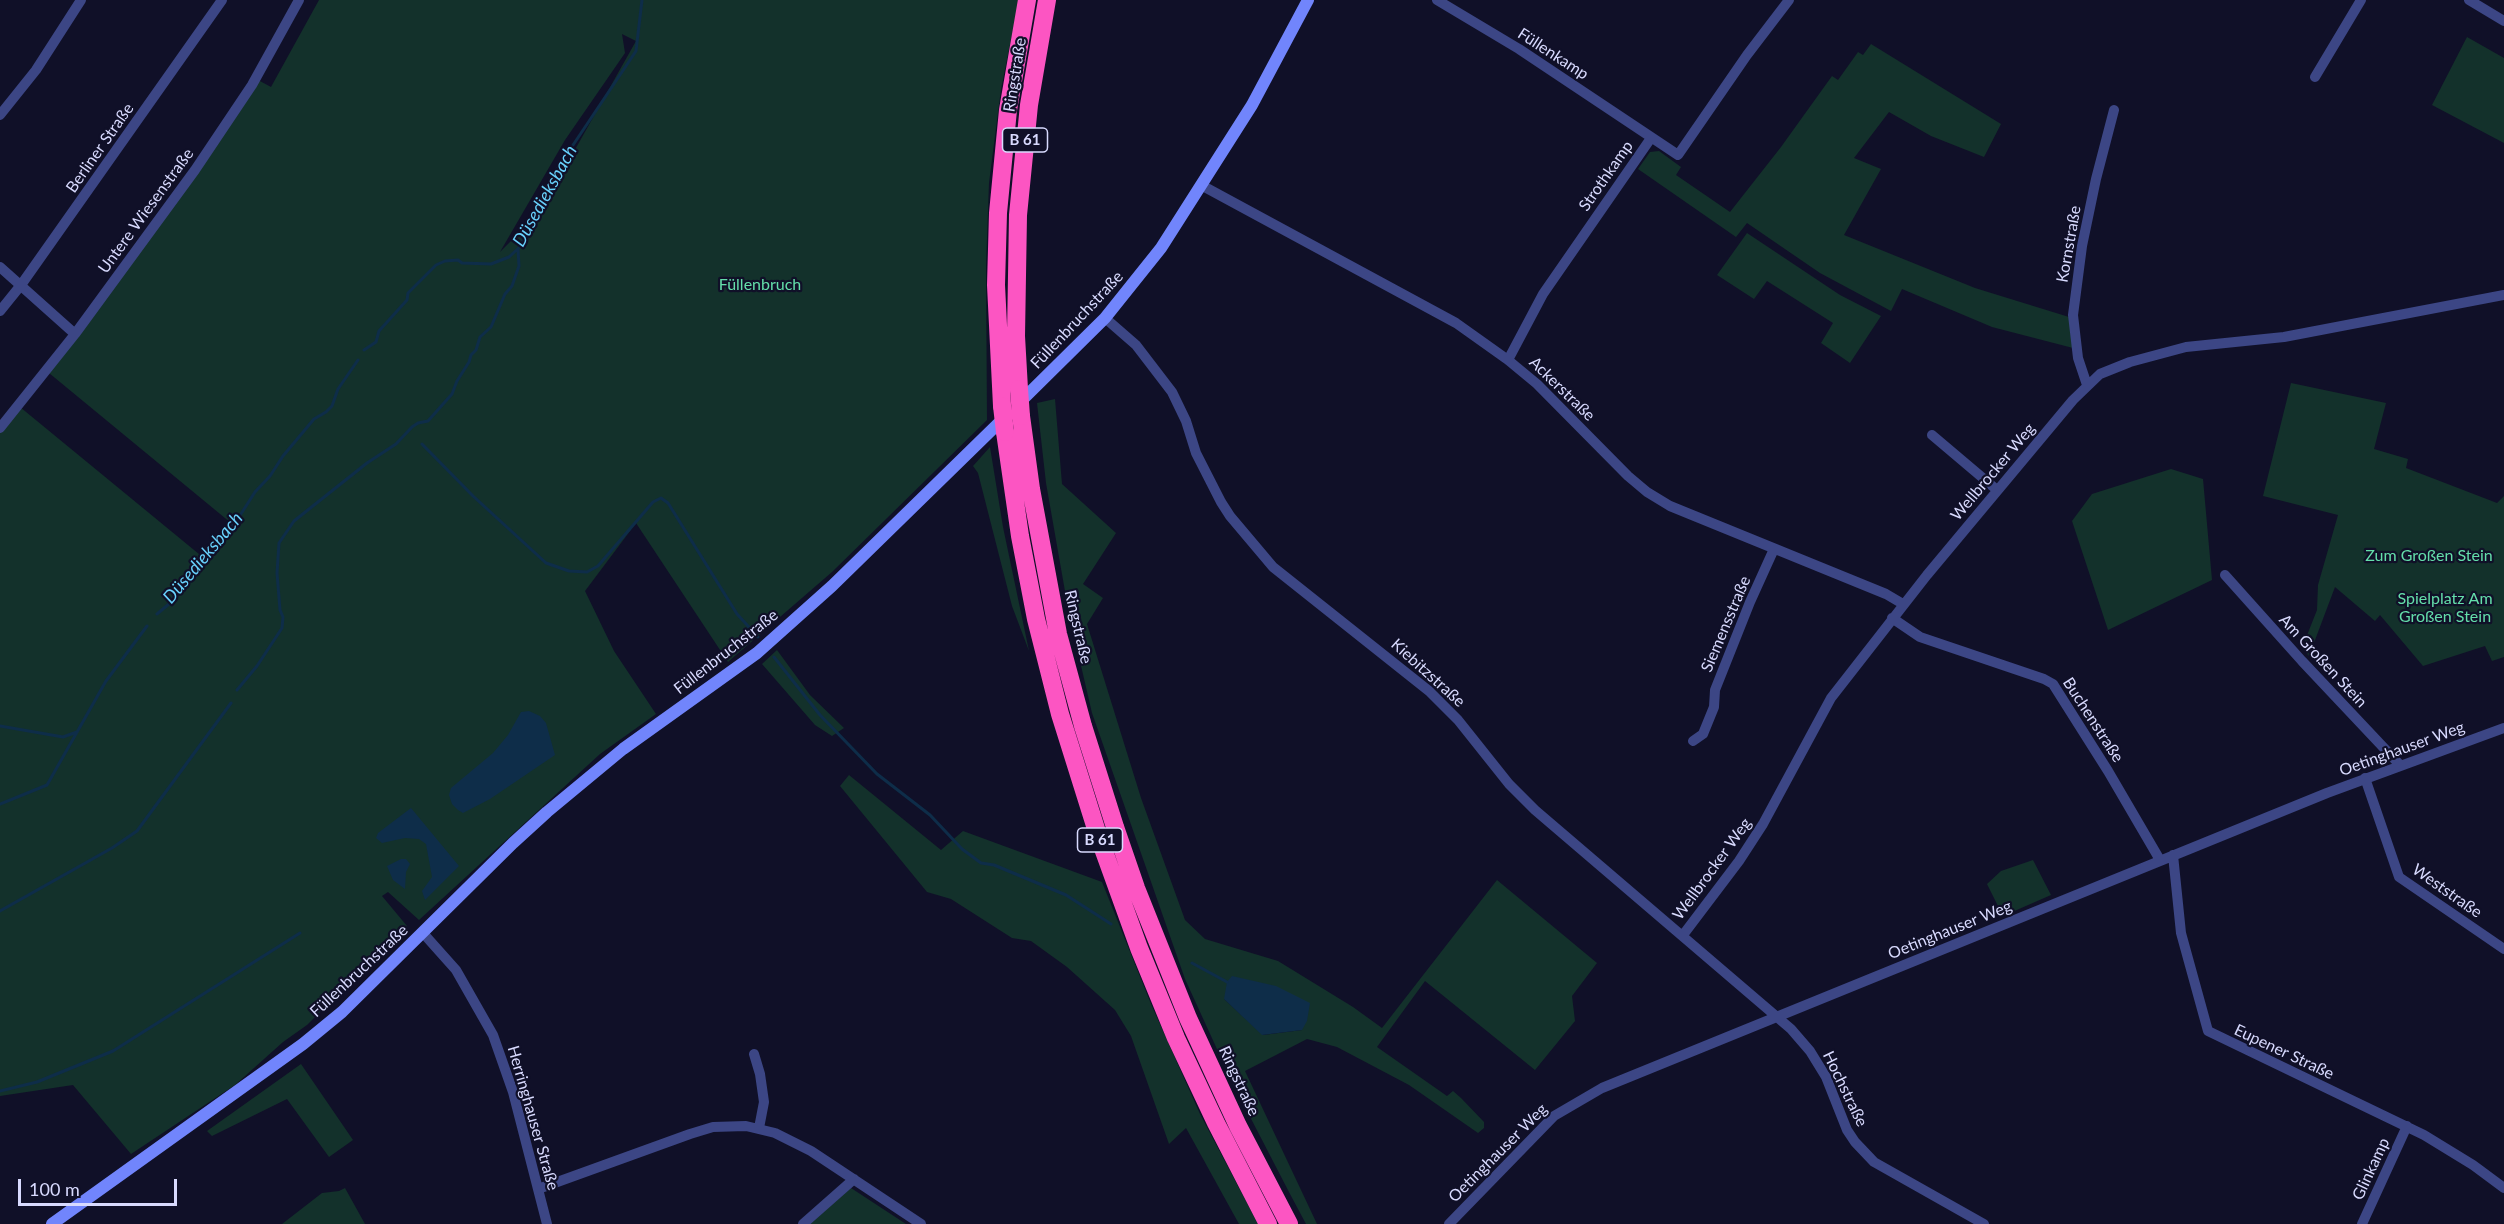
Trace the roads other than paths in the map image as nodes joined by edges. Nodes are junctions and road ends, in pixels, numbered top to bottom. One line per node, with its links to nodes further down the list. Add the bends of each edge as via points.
1 (81, 0): 14 (street, via 36,70)
2 (222, 0): 18 (street, Berliner Straße)
3 (299, 0): 22 (street, Untere Wiesenstraße, via 252,85 195,170)
4 (1027, 0): 52 (highway, Ringstraße / B 61, bridge, via 1008,110 996,285 1005,432 1036,619 1060,714 1139,948 1176,1038)
5 (1047, 0): 53 (highway, Ringstraße / B 61, bridge, via 1029,105 1018,214 1016,336 1021,416 1058,634 1083,726 1136,888 1188,1018)
6 (1308, 0): 16 (street, Füllenbruchstraße, via 1268,78)
7 (1437, 0): 15 (street, Füllenkamp, via 1547,67)
8 (1790, 0): 15 (street, Strothkamp, via 1747,55 1681,153 1674,154)
9 (2360, 0): 12 (street)
10 (2472, 1): 11 (street)
11 (2504, 21)
12 (2315, 77)
13 (2114, 110): 24 (street, Kornstraße, via 2082,246 2073,315 2078,358)
14 (0, 115)
15 (1651, 138): 23 (street, Strothkamp, via 1543,294)
16 (1201, 185): 21 (street, Füllenbruchstraße, via 1161,249); 23 (street, Ackerstraße, via 1421,303)
17 (0, 267): 18 (street)
18 (21, 285): 20 (street, Berliner Straße); 22 (street)
19 (2504, 295): 24 (street, Wellbrocker Weg, via 2284,337 2186,347 2111,369)
20 (0, 311)
21 (1106, 318): 38 (street, Füllenbruchstraße, via 832,586 742,665 587,777 513,843); 39 (street, Kiebitzstraße, via 1136,345 1167,384 1221,502 1274,567 1429,691 1535,810)
22 (75, 334): 25 (street, Untere Wiesenstraße)
23 (1508, 360): 28 (street, Ackerstraße, via 1647,492 1670,506)
24 (2087, 385): 27 (street, Wellbrocker Weg)
25 (0, 428)
26 (1932, 435): 27 (street)
27 (1997, 490): 30 (street, Wellbrocker Weg)
28 (1774, 549): 30 (street, Ackerstraße); 33 (street, Siemensstraße, via 1715,690 1714,707 1703,734)
29 (2225, 575): 34 (street, Am Großen Stein)
30 (1903, 604): 31 (street, Wellbrocker Weg)
31 (1892, 618): 37 (street, Buchenstraße, via 1920,637 2053,684); 39 (street, Wellbrocker Weg, via 1831,698 1763,824)
32 (2504, 729): 34 (street, Oetinghauser Weg)
33 (1693, 741)
34 (2400, 765): 35 (street, Oetinghauser Weg)
35 (2366, 778): 36 (street, Oetinghauser Weg); 40 (street, Weststraße, via 2399,877)
36 (2173, 855): 37 (street, Oetinghauser Weg); 43 (street, Eupener Straße, via 2181,933 2208,1031)
37 (2160, 860): 41 (street, Oetinghauser Weg)
38 (423, 933): 47 (street, Herringhauser Straße, via 456,970 493,1035 513,1092); 48 (street, Füllenbruchstraße, via 303,1044)
39 (1683, 935): 41 (street, Kiebitzstraße)
40 (2504, 949)
41 (1778, 1016): 54 (street, Oetinghauser Weg, via 1574,1102 1527,1142); 55 (street, Hochstraße, via 1810,1050 1826,1077 1847,1130 1866,1155)
42 (754, 1054): 44 (street, via 764,1096)
43 (2407, 1126): 46 (street, Eupener Straße); 56 (street, Glinkamp)
44 (759, 1128): 45 (street, via 788,1139); 47 (street, via 712,1127)
45 (854, 1179): 50 (street); 51 (street)
46 (2504, 1188)
47 (538, 1189): 49 (street, Herringhauser Straße)
48 (52, 1224)
49 (547, 1224)
50 (803, 1224)
51 (921, 1224)
52 (1268, 1224)
53 (1289, 1224)
54 (1449, 1224)
55 (1984, 1224)
56 (2362, 1224)

